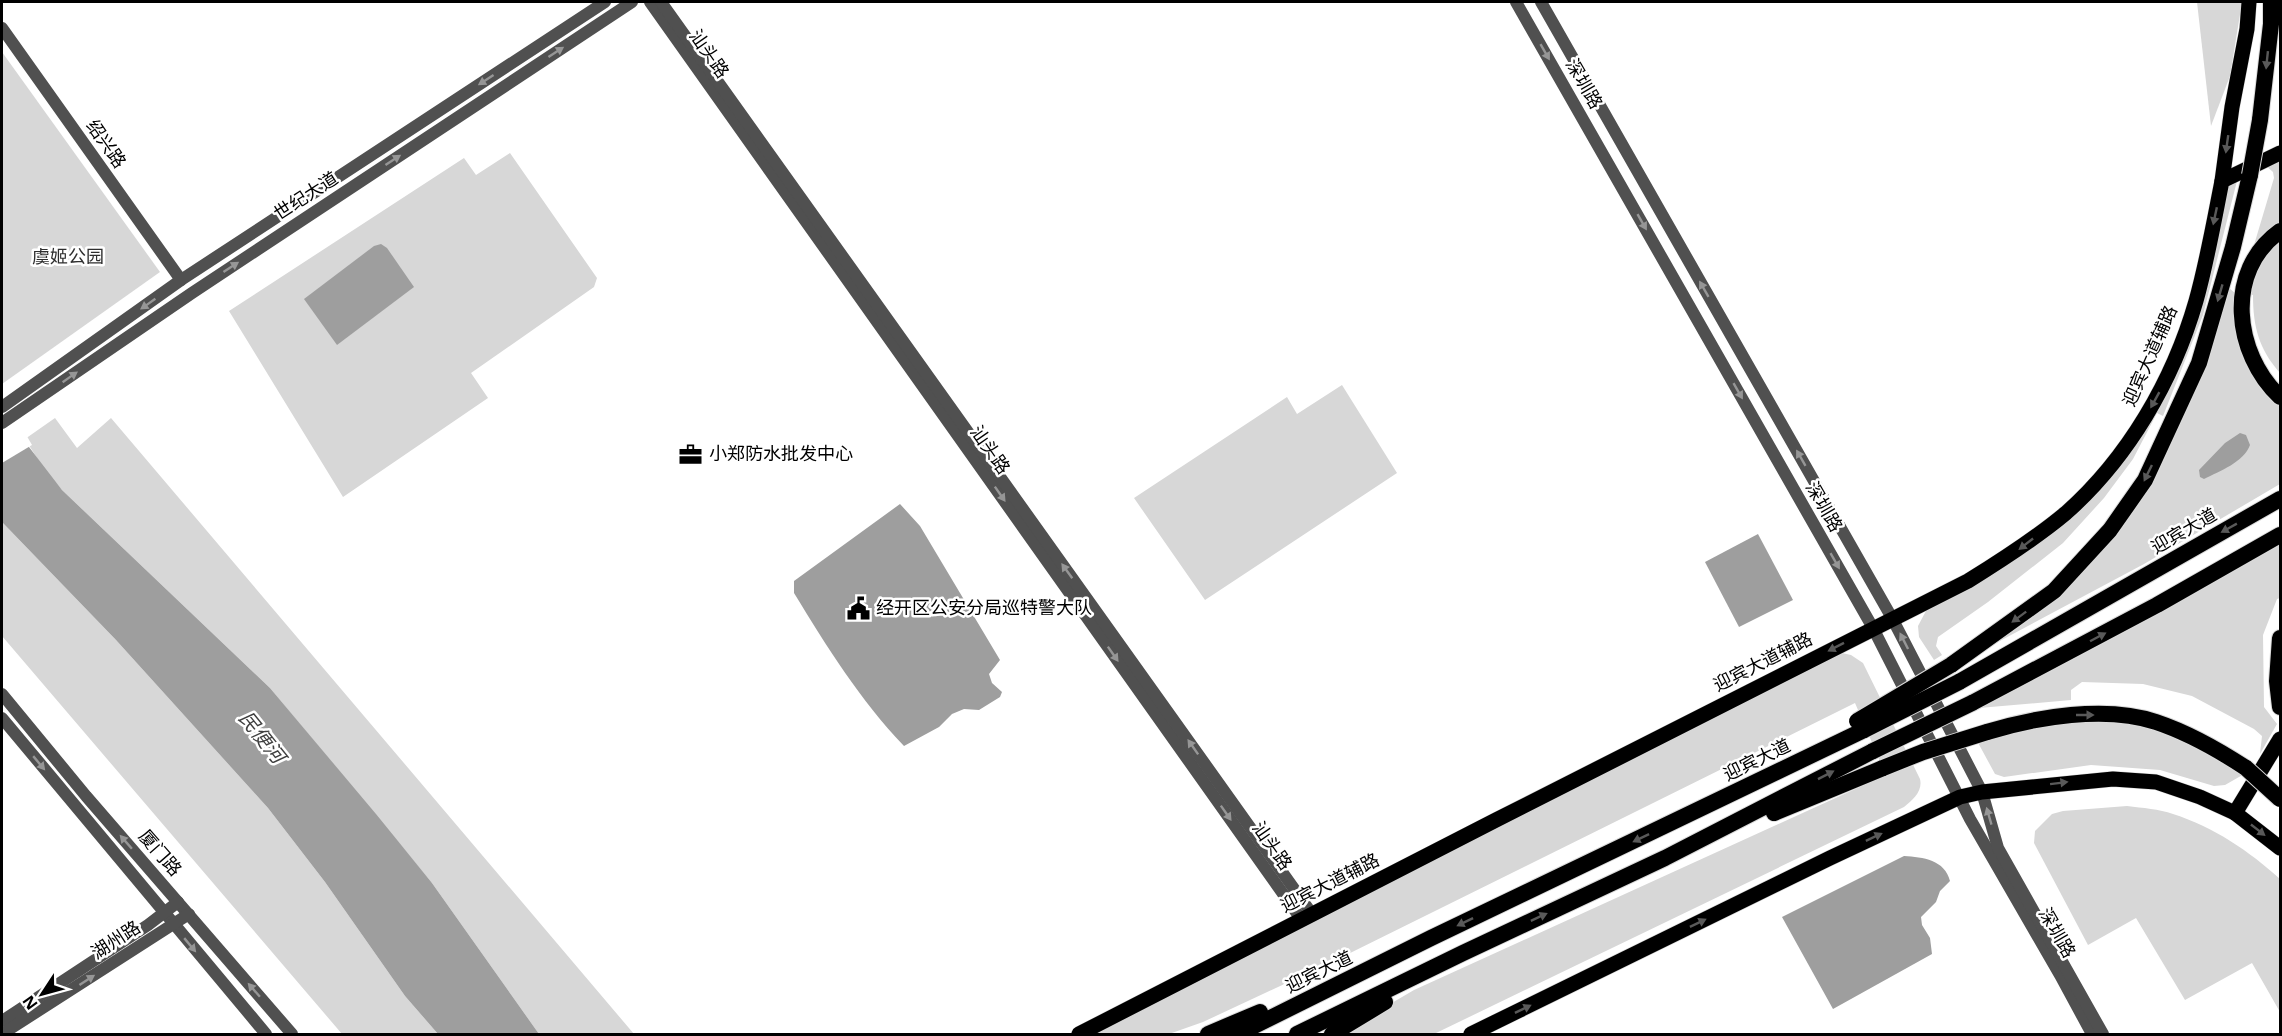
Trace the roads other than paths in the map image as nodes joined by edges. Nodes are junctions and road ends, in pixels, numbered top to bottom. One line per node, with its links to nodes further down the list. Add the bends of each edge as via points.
1 (605, 2): 13 (street, 世纪大道, one-way to 13)
2 (632, 2): 16 (street, 世纪大道, one-way to 2)
3 (650, 2): 36 (street, 汕头路, one-way to 36)
4 (661, 2): 36 (street, 汕头路, one-way to 4)
5 (1516, 2): 20 (street, 深圳路, one-way to 20)
6 (1541, 2): 19 (street, 深圳路, one-way to 6)
7 (2249, 2): 11 (main road, 迎宾大道辅路, one-way to 11)
8 (2271, 2): 25 (highway, one-way to 25, bridge, via 2260,120 2233,247 2199,363 2145,480 2110,530 2054,591)
9 (2, 28): 13 (street, 绍兴路)
10 (2280, 153): 11 (main road)
11 (2222, 181): 19 (main road, 迎宾大道辅路, one-way to 19, via 2196,302 2182,343 2157,398 2128,445 2067,512 2018,550 1968,581)
12 (2280, 231): 14 (highway, via 2250,267 2241,306 2242,327 2258,370)
13 (181, 280): 15 (street, 世纪大道, one-way to 15)
14 (2280, 397)
15 (2, 407)
16 (2, 423)
17 (2280, 499): 25 (highway, 迎宾大道, one-way to 25, bridge, via 1959,682)
18 (2280, 535): 32 (highway, one-way to 18, bridge, via 1972,703)
19 (1892, 618): 20 (main road, 迎宾大道辅路); 27 (street, 深圳路, one-way to 19)
20 (1873, 628): 28 (street, 深圳路); 36 (main road, 迎宾大道辅路, one-way to 36)
21 (2280, 638): 23 (highway)
22 (2, 694): 33 (street, 厦门路, one-way to 22)
23 (2280, 704)
24 (2, 718): 34 (street, 厦门路, one-way to 34)
25 (1860, 725): 38 (highway, 迎宾大道, one-way to 38, via 1667,825)
26 (2280, 739): 30 (main road)
27 (1982, 792): 28 (main road); 30 (main road, one-way to 30, via 2113,779 2156,782); 51 (street, 深圳路, one-way to 27, via 1998,848)
28 (1960, 797): 49 (main road, one-way to 28); 50 (street, 深圳路)
29 (2280, 799): 32 (highway, one-way to 29, bridge, via 1923,752 2008,726 2075,715 2115,715 2154,721 2185,733 2246,768)
30 (2235, 813): 31 (main road, one-way to 31)
31 (2280, 848)
32 (1665, 858): 39 (highway, one-way to 32)
33 (178, 902): 34 (street, 湖州路); 35 (street, 厦门路)
34 (163, 914): 37 (street, 厦门路); 40 (street, 湖州路)
35 (189, 914): 37 (street, 湖州路); 43 (street, 厦门路, one-way to 35)
36 (1307, 917): 44 (main road, 迎宾大道辅路)
37 (173, 925): 41 (street, 湖州路, one-way to 37); 42 (street, 厦门路, one-way to 42)
38 (1431, 938): 45 (highway); 46 (highway, 迎宾大道)
39 (1462, 953): 47 (highway); 48 (highway)
40 (2, 1021)
41 (2, 1035)
42 (266, 1035)
43 (292, 1035)
44 (1079, 1035)
45 (1208, 1035)
46 (1238, 1035)
47 (1297, 1035)
48 (1332, 1035)
49 (1471, 1035)
50 (2092, 1035)
51 (2103, 1035)

